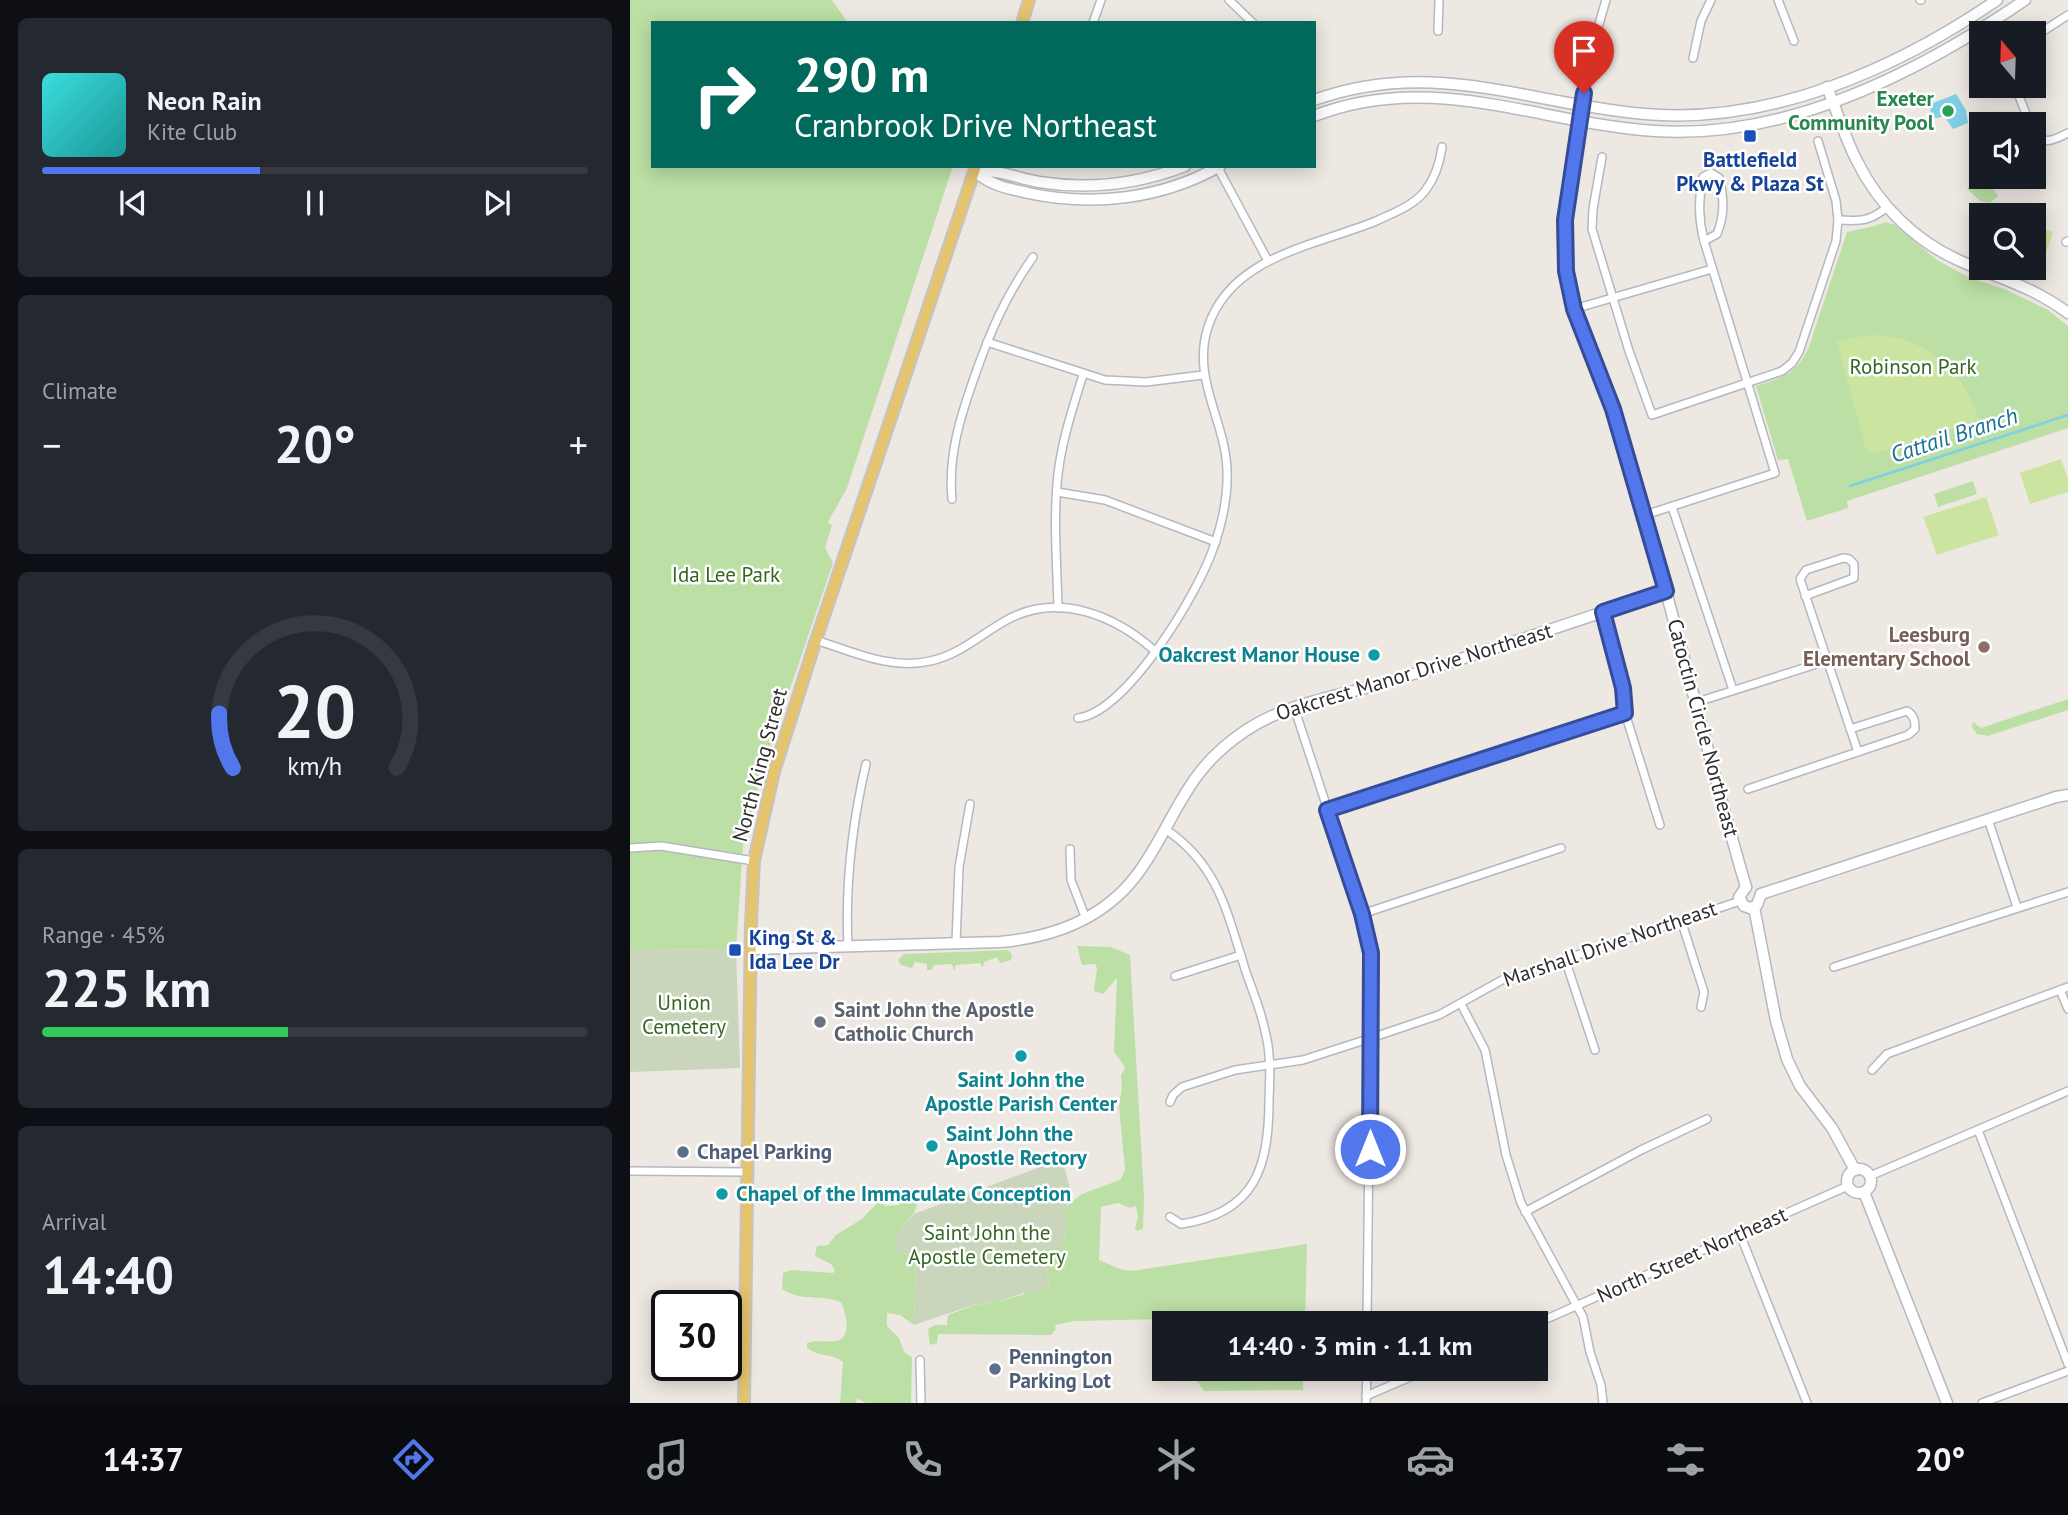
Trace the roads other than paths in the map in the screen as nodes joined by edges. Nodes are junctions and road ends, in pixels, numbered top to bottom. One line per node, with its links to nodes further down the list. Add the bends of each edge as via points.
1 (1029, 0): 11 (main road)
2 (1101, 0): 12 (street)
3 (1229, 0): 13 (street)
4 (1439, 0): 15 (street)
5 (1606, 0): 21 (street, Catoctin Circle Northeast)
6 (1711, 0): 17 (street)
7 (1778, 0): 16 (street)
8 (1997, 0): 18 (street, via 1915,50)
9 (2025, 0): 20 (street, via 1931,58)
10 (2068, 15): 14 (street)
11 (1023, 21)
12 (1094, 21)
13 (1251, 21)
14 (2046, 29)
15 (1438, 31)
16 (1794, 41)
17 (1693, 58)
18 (1828, 87): 20 (street); 21 (street, via 1714,115 1643,114)
19 (1316, 100): 21 (street, via 1382,83 1426,81)
20 (1833, 101): 23 (street, via 1746,125 1693,131 1654,131); 33 (street, via 1855,158)
21 (1582, 105): 23 (street, Catoctin Circle Northeast)
22 (1316, 115): 23 (street, via 1373,100 1441,97)
23 (1580, 119): 40 (street, Catoctin Circle Northeast, via 1564,237)
24 (2068, 133): 26 (street)
25 (1818, 141): 34 (street)
26 (2046, 141)
27 (1442, 147): 37 (street, via 1429,185 1407,206)
28 (1602, 157): 39 (street, via 1592,229)
29 (1178, 168): 32 (street, via 1133,181 1083,186)
30 (1216, 168): 32 (street, via 1146,194 1071,200 987,182)
31 (1219, 168): 37 (street)
32 (975, 169): 55 (main road, North King Street)
33 (1887, 207): 34 (street, via 1861,222); 41 (street, via 1930,244 2017,282)
34 (1838, 220): 45 (street, via 1833,254 1796,358 1782,372)
35 (1704, 241): 35 (street, via 1699,194 1703,177 1711,173 1719,178 1723,215 1717,234); 38 (street)
36 (1033, 257): 42 (street, via 1006,298)
37 (1268, 261): 44 (street, via 1238,281 1213,313 1204,342)
38 (1712, 269): 39 (street); 45 (street)
39 (1612, 298): 40 (street); 45 (street, via 1653,415)
40 (1574, 309): 49 (street, Catoctin Circle Northeast, via 1601,374)
41 (2068, 313)
42 (987, 342): 43 (street); 47 (street, via 957,432)
43 (1083, 375): 44 (street, via 1126,382); 46 (street, via 1064,443)
44 (1203, 376): 50 (street, via 1227,472)
45 (1747, 383): 48 (street, via 1775,473)
46 (1057, 492): 50 (street, via 1113,502); 53 (street)
47 (951, 499)
48 (1672, 507): 49 (street); 58 (street)
49 (1645, 515): 51 (street, Catoctin Circle Northeast)
50 (1216, 542): 56 (street)
51 (1666, 591): 54 (street, Oakcrest Manor Drive Northeast); 59 (street, Catoctin Circle Northeast)
52 (1805, 596): 52 (street, via 1800,579 1806,570 1843,558 1854,564 1854,578); 57 (street)
53 (1058, 608): 55 (street, via 1019,614 956,652 921,663 883,661); 56 (street, via 1107,618)
54 (1603, 612): 60 (street, Oakcrest Manor Drive Northeast, via 1395,680); 61 (street)
55 (816, 640): 76 (main road, North King Street, via 774,772)
56 (1156, 652): 62 (street, via 1104,707)
57 (1826, 661): 58 (street); 63 (street)
58 (1733, 690): 59 (street)
59 (1694, 703): 77 (street, Catoctin Circle Northeast)
60 (1294, 707): 69 (street); 72 (street, Oakcrest Manor Drive Northeast, via 1247,730 1209,760)
61 (1625, 713): 69 (street); 71 (street)
62 (1078, 718)
63 (1850, 729): 64 (street); 64 (street, via 1907,711 1915,721 1908,736)
64 (1858, 752): 66 (street)
65 (866, 764): 87 (street, via 848,871)
66 (1748, 789)
67 (2068, 795): 70 (street)
68 (970, 804): 86 (street, via 959,867)
69 (1327, 810): 83 (street)
70 (1988, 818): 79 (street); 82 (street)
71 (1660, 825)
72 (1165, 829): 84 (street, Oakcrest Manor Drive Northeast, via 1132,882); 89 (street, via 1209,871)
73 (630, 848): 76 (street, via 662,846)
74 (1560, 848): 83 (street)
75 (1070, 849): 84 (street, via 1071,880)
76 (754, 861): 88 (main road, North King Street)
77 (1746, 887): 79 (street, via 1755,887); 80 (street, via 1740,892)
78 (2068, 892): 82 (street)
79 (1761, 894): 81 (street)
80 (1740, 901): 81 (street); 85 (street, Marshall Drive Northeast)
81 (1754, 907): 105 (street, via 1787,1059)
82 (2017, 907): 91 (street)
83 (1362, 914): 97 (street, via 1371,953)
84 (1086, 919): 86 (street, Oakcrest Manor Drive Northeast, via 1036,937)
85 (1681, 920): 90 (street, Marshall Drive Northeast); 95 (street, via 1704,992)
86 (956, 943): 87 (street, Oakcrest Manor Drive Northeast)
87 (848, 947): 88 (street, Oakcrest Manor Drive Northeast)
88 (751, 949): 107 (main road, North King Street)
89 (1241, 955): 92 (street); 99 (street, via 1265,1030)
90 (1565, 959): 94 (street, Marshall Drive Northeast, via 1502,980); 98 (street)
91 (1834, 967)
92 (1175, 976)
93 (2064, 989): 96 (street); 100 (street, via 1887,1054)
94 (1461, 1004): 97 (street, Marshall Drive Northeast); 111 (street, via 1485,1050 1506,1155)
95 (1701, 1007)
96 (2068, 1009)
97 (1371, 1038): 99 (street, Marshall Drive Northeast, via 1303,1060); 115 (street)
98 (1595, 1050)
99 (1270, 1065): 102 (street, Marshall Drive Northeast, via 1235,1070 1182,1087); 112 (street, via 1268,1145 1253,1182 1235,1202 1213,1216 1181,1224)
100 (1872, 1070)
101 (2068, 1091): 104 (street)
102 (1170, 1102)
103 (1707, 1119): 111 (street)
104 (1978, 1130): 108 (street); 118 (street)
105 (1855, 1170): 108 (street); 109 (street)
106 (630, 1171): 107 (street)
107 (747, 1172): 123 (main road, North King Street)
108 (1870, 1176): 110 (street)
109 (1848, 1186): 110 (street); 113 (street, North Street Northeast)
110 (1864, 1192): 127 (street)
111 (1525, 1212): 114 (street)
112 (1170, 1217)
113 (1740, 1234): 114 (street, North Street Northeast); 126 (street)
114 (1578, 1305): 116 (street, North Street Northeast); 125 (street)
115 (1367, 1311)
116 (1548, 1318)
117 (920, 1360): 124 (street)
118 (2068, 1364)
119 (2068, 1371): 128 (street)
120 (1367, 1381): 122 (street)
121 (1404, 1381): 122 (street)
122 (1366, 1399)
123 (744, 1403)
124 (921, 1403)
125 (1603, 1403)
126 (1807, 1403)
127 (1947, 1403)
128 (1982, 1403)

